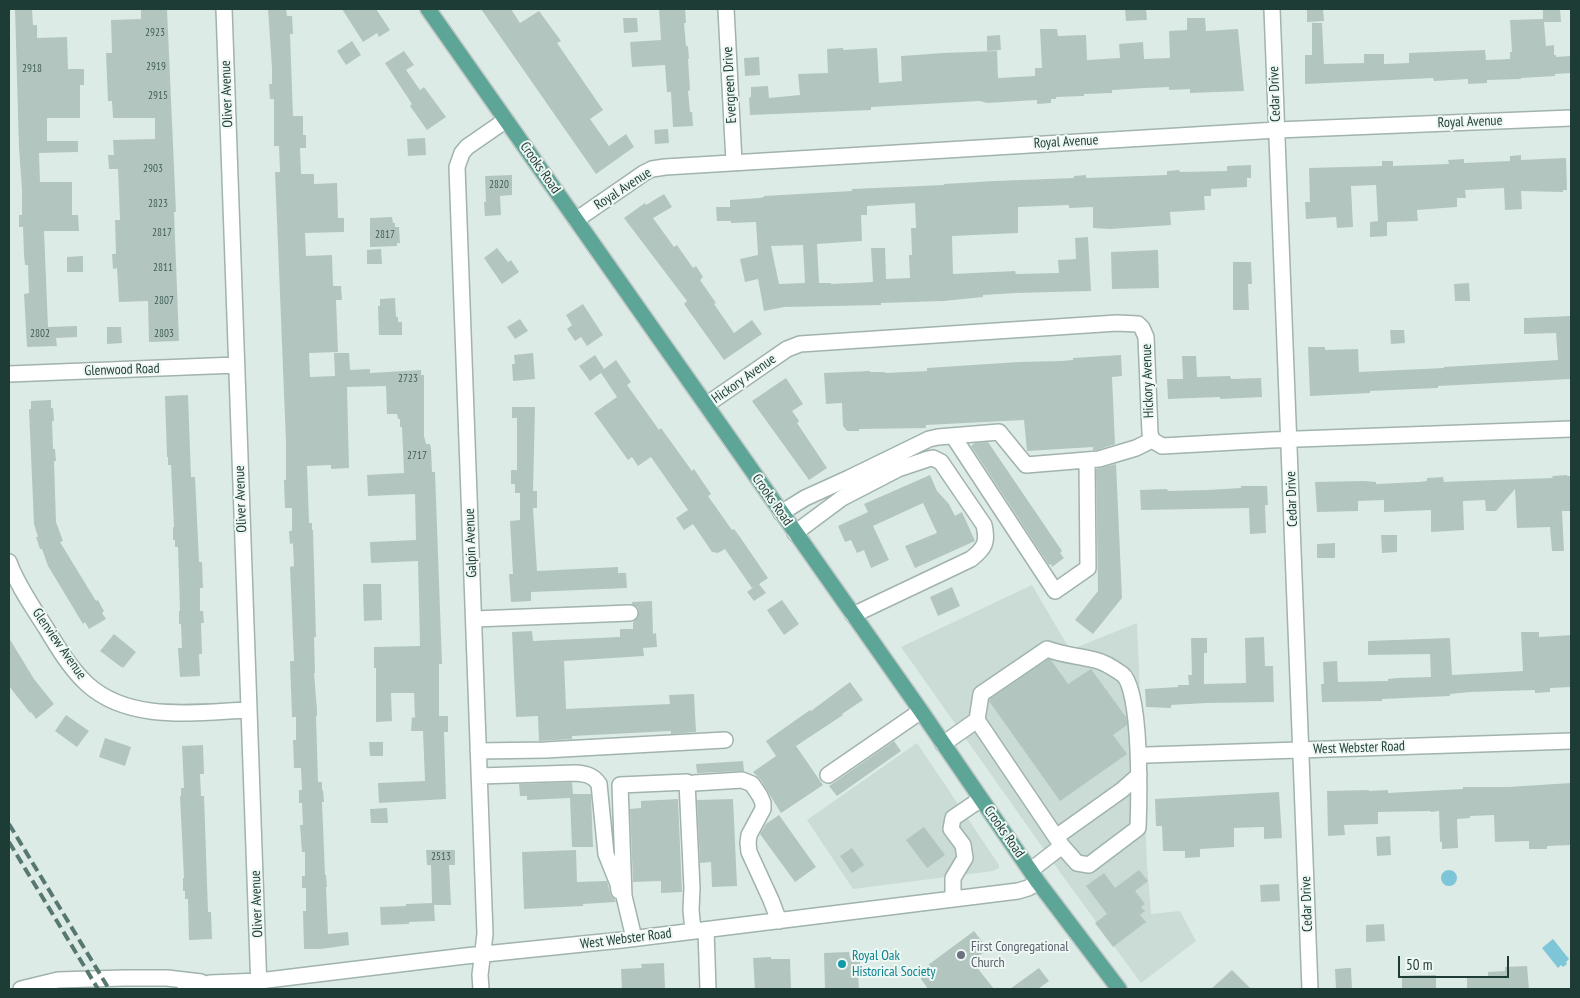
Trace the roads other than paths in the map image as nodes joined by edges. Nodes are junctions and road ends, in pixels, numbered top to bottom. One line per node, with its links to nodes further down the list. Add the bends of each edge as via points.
1 (224, 9): 10 (street, Oliver Avenue)
2 (428, 9): 6 (main road, Crooks Road)
3 (726, 9): 8 (street, Evergreen Drive)
4 (1272, 9): 7 (street, Cedar Drive)
5 (1571, 118): 7 (street, Royal Avenue)
6 (506, 120): 9 (main road, Crooks Road); 23 (street, Galpin Avenue, via 467,147 457,167)
7 (1277, 130): 8 (street, Royal Avenue); 16 (street, Cedar Drive)
8 (734, 162): 9 (street, Royal Avenue, via 652,169)
9 (576, 220): 12 (main road, Crooks Road)
10 (236, 365): 11 (street, Glenwood Road); 24 (street, Oliver Avenue)
11 (9, 374)
12 (706, 405): 15 (street, Hickory Avenue, via 787,349 800,344 1138,324 1146,337); 18 (main road, Crooks Road)
13 (1571, 429): 16 (street)
14 (953, 436): 17 (street, via 999,432 1026,465); 17 (street, via 1056,591 1088,568); 18 (street, via 929,438 805,498)
15 (1152, 440): 16 (street, via 1162,446); 17 (street, via 1136,448)
16 (1289, 440): 30 (street, Cedar Drive)
17 (1086, 461)
18 (781, 513): 19 (main road, Crooks Road)
19 (795, 533): 22 (main road, Crooks Road); 22 (street, via 842,498 898,470 933,458 940,462 984,525 984,546 971,559)
20 (9, 562): 24 (street, Glenview Avenue, via 65,658 88,684 107,698 154,712)
21 (630, 613): 23 (street)
22 (853, 615): 25 (main road, Crooks Road)
23 (474, 619): 31 (street, Galpin Avenue)
24 (249, 710): 46 (street, Oliver Avenue)
25 (921, 711): 29 (main road, Crooks Road); 33 (street)
26 (977, 720): 29 (street); 35 (street, via 981,694 1047,649 1098,660 1124,676 1131,692); 38 (street)
27 (725, 740): 31 (street)
28 (1571, 742): 30 (street, West Webster Road)
29 (943, 744): 37 (main road, Crooks Road)
30 (1301, 749): 32 (street, West Webster Road); 52 (street, Cedar Drive)
31 (478, 751): 34 (street, Galpin Avenue)
32 (1147, 755)
33 (828, 775)
34 (479, 776): 43 (street, via 576,772 594,778 599,784 606,854 618,884); 44 (street, Galpin Avenue)
35 (1139, 776): 38 (street); 38 (street, via 1138,828 1089,865 1077,863)
36 (694, 783): 41 (street, via 742,780 752,784 760,796 763,809 749,835 749,852)
37 (980, 799): 39 (main road, Crooks Road); 40 (street, via 952,818 950,829 963,845 965,858 953,878)
38 (1059, 842): 39 (street, West Webster Road)
39 (1034, 876): 40 (street, West Webster Road, via 1028,888 1018,891); 51 (main road, Crooks Road)
40 (953, 899): 41 (street, West Webster Road)
41 (779, 920): 42 (street, West Webster Road)
42 (700, 930): 43 (street, West Webster Road); 43 (street, via 691,910 687,782 620,785); 50 (street)
43 (628, 939): 44 (street, West Webster Road)
44 (483, 954): 46 (street, West Webster Road); 49 (street, Galpin Avenue)
45 (210, 983): 46 (street, West Webster Road); 47 (street, West Webster Road, via 167,978 58,980); 48 (street, West Webster Road)
46 (259, 985)
47 (21, 989)
48 (185, 989)
49 (481, 989)
50 (708, 989)
51 (1119, 989)
52 (1310, 989)

